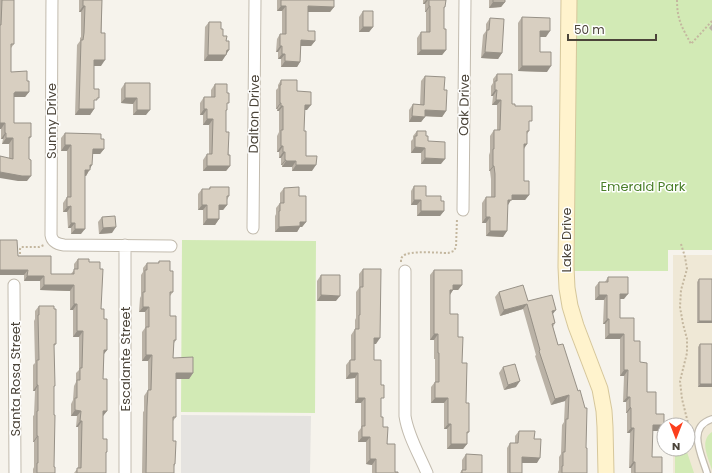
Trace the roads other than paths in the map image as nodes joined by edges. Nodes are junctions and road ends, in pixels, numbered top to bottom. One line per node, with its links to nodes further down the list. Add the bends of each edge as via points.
1 (52, 0): 7 (street, Sunny Drive, via 51,238 54,242 64,245)
2 (256, 0): 6 (street, Dalton Drive)
3 (465, 0): 5 (street, Oak Drive)
4 (569, 0): 15 (street, Lake Drive, via 567,288 576,326 600,389 606,427)
5 (463, 210)
6 (253, 228)
7 (125, 246): 8 (street); 13 (street, Escalante Street)
8 (171, 246)
9 (403, 266): 14 (street, via 405,416 409,434)
10 (14, 285): 12 (street, Santa Rosa Street)
11 (712, 419): 16 (lane, via 702,424 697,436)
12 (15, 473)
13 (125, 473)
14 (427, 473)
15 (606, 473)
16 (707, 473)

